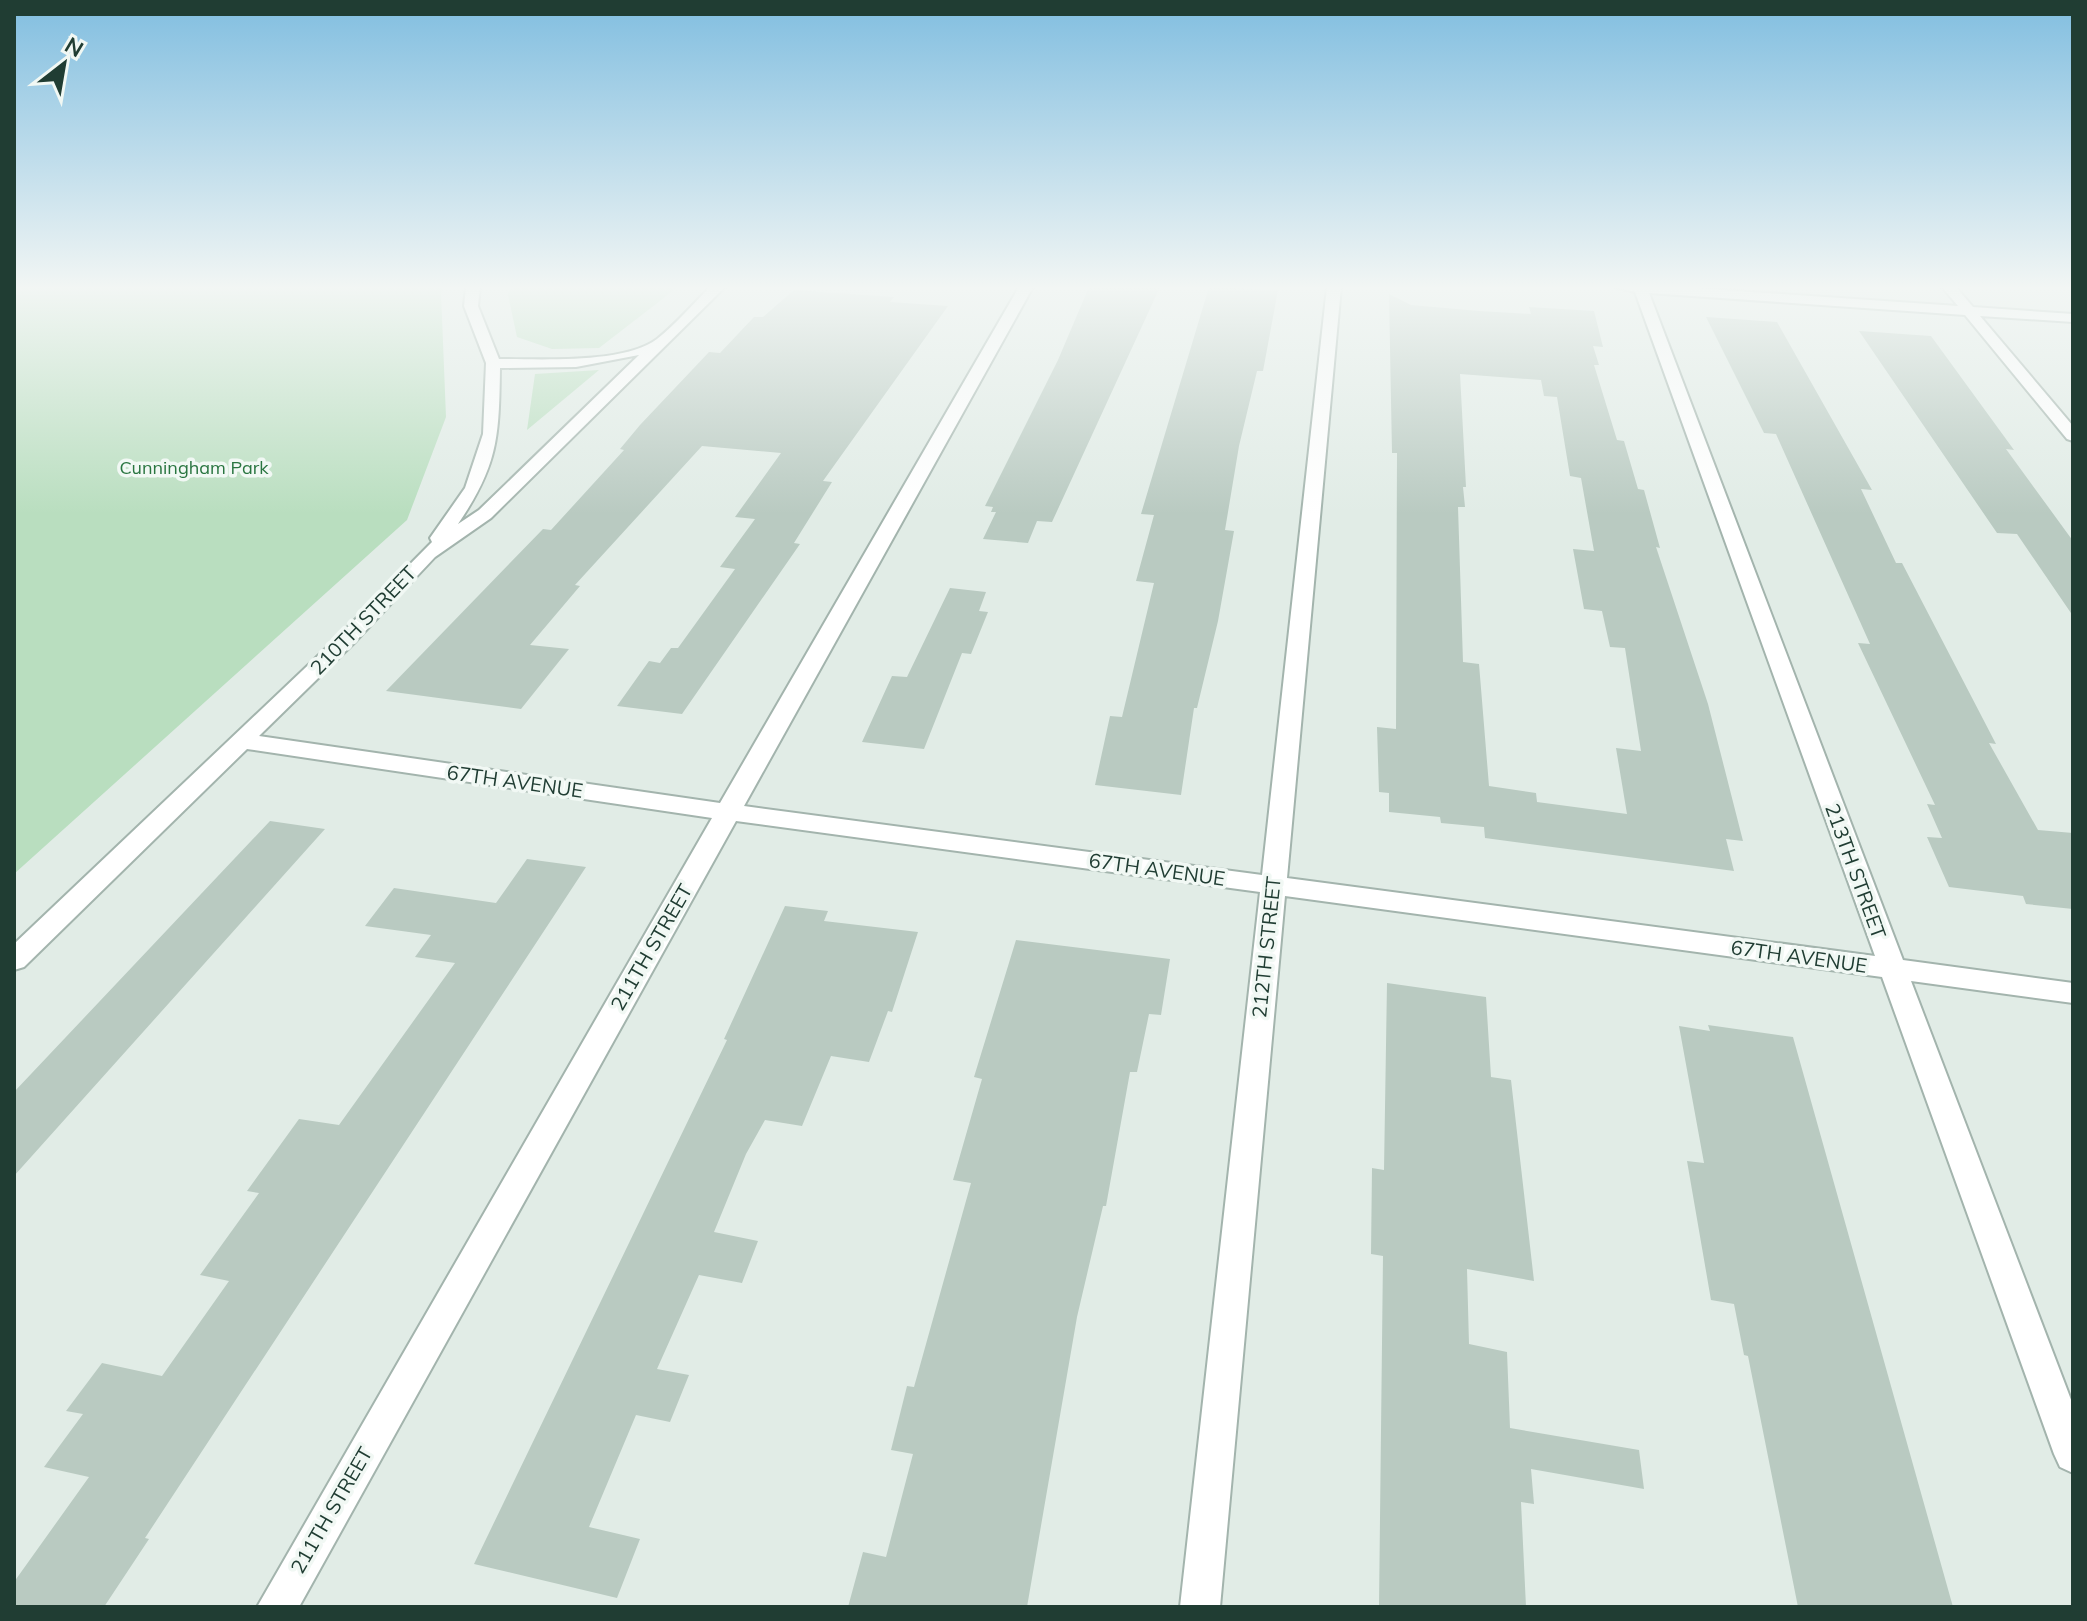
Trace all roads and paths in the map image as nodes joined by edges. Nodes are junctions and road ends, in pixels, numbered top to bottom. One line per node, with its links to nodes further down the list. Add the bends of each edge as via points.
1 (493, 363): 2 (street); 9 (street, via 491,434 474,488)
2 (577, 363)
3 (641, 363): 9 (street, 210TH STREET, via 485,514)
4 (983, 363): 11 (street, 211TH STREET)
5 (1326, 363): 12 (street, 212TH STREET)
6 (1663, 363): 14 (street, 213TH STREET)
7 (2011, 363): 8 (street)
8 (2073, 436)
9 (428, 553): 10 (street, 210TH STREET)
10 (242, 741): 11 (street, 67TH AVENUE); 13 (street, 210TH STREET)
11 (728, 812): 12 (street, 67TH AVENUE); 17 (street, 211TH STREET)
12 (1272, 885): 14 (street, 67TH AVENUE); 18 (street, 212TH STREET)
13 (14, 960)
14 (1893, 969): 15 (street, 67TH AVENUE); 16 (street, 213TH STREET)
15 (2073, 993)
16 (2073, 1454)
17 (277, 1607)
18 (1200, 1607)

